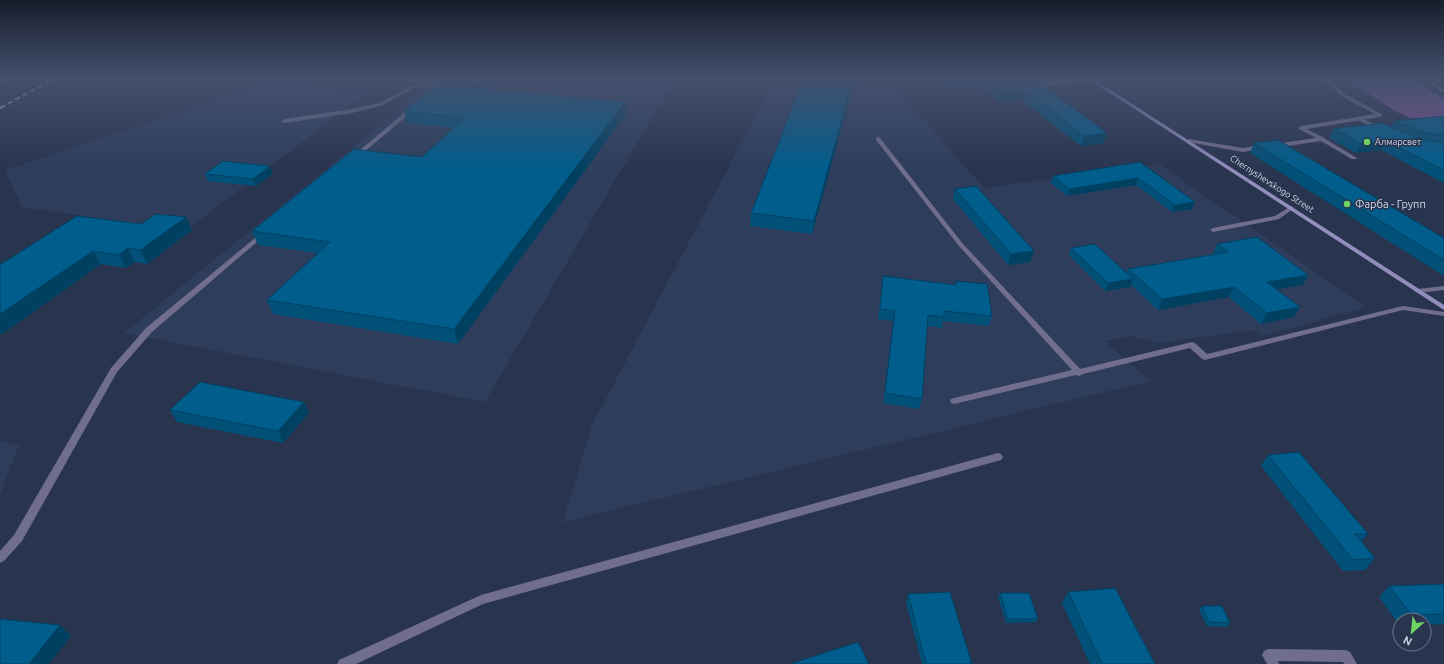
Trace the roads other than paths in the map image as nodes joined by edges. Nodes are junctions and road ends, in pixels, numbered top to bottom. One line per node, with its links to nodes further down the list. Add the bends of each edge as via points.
1 (360, 109): 6 (street)
2 (412, 109): 12 (street)
3 (1137, 109): 10 (main road, Chernyshevskogo Street)
4 (1369, 109): 5 (street, via 1380,115)
5 (1358, 118): 7 (street); 9 (street, via 1301,128)
6 (284, 121)
7 (1385, 132)
8 (878, 139): 20 (street, via 961,245)
9 (1322, 140): 10 (street, via 1243,150); 11 (street)
10 (1189, 142): 13 (main road, Chernyshevskogo Street)
11 (1354, 158)
12 (347, 163)
13 (1291, 208): 15 (street, via 1277,218); 17 (main road, Chernyshevskogo Street)
14 (269, 229): 23 (street, via 149,330 114,370 18,538)
15 (1213, 230)
16 (1444, 288): 17 (street)
17 (1418, 291): 18 (main road, Chernyshevskogo Street)
18 (1444, 308)
19 (1444, 314): 20 (street, via 1403,308 1205,357 1192,345)
20 (1079, 373): 21 (street)
21 (954, 401)
22 (998, 457): 24 (street, via 481,600)
23 (0, 558)
24 (343, 664)
25 (1273, 664): 26 (street, via 1268,655 1346,656)
26 (1351, 664)

